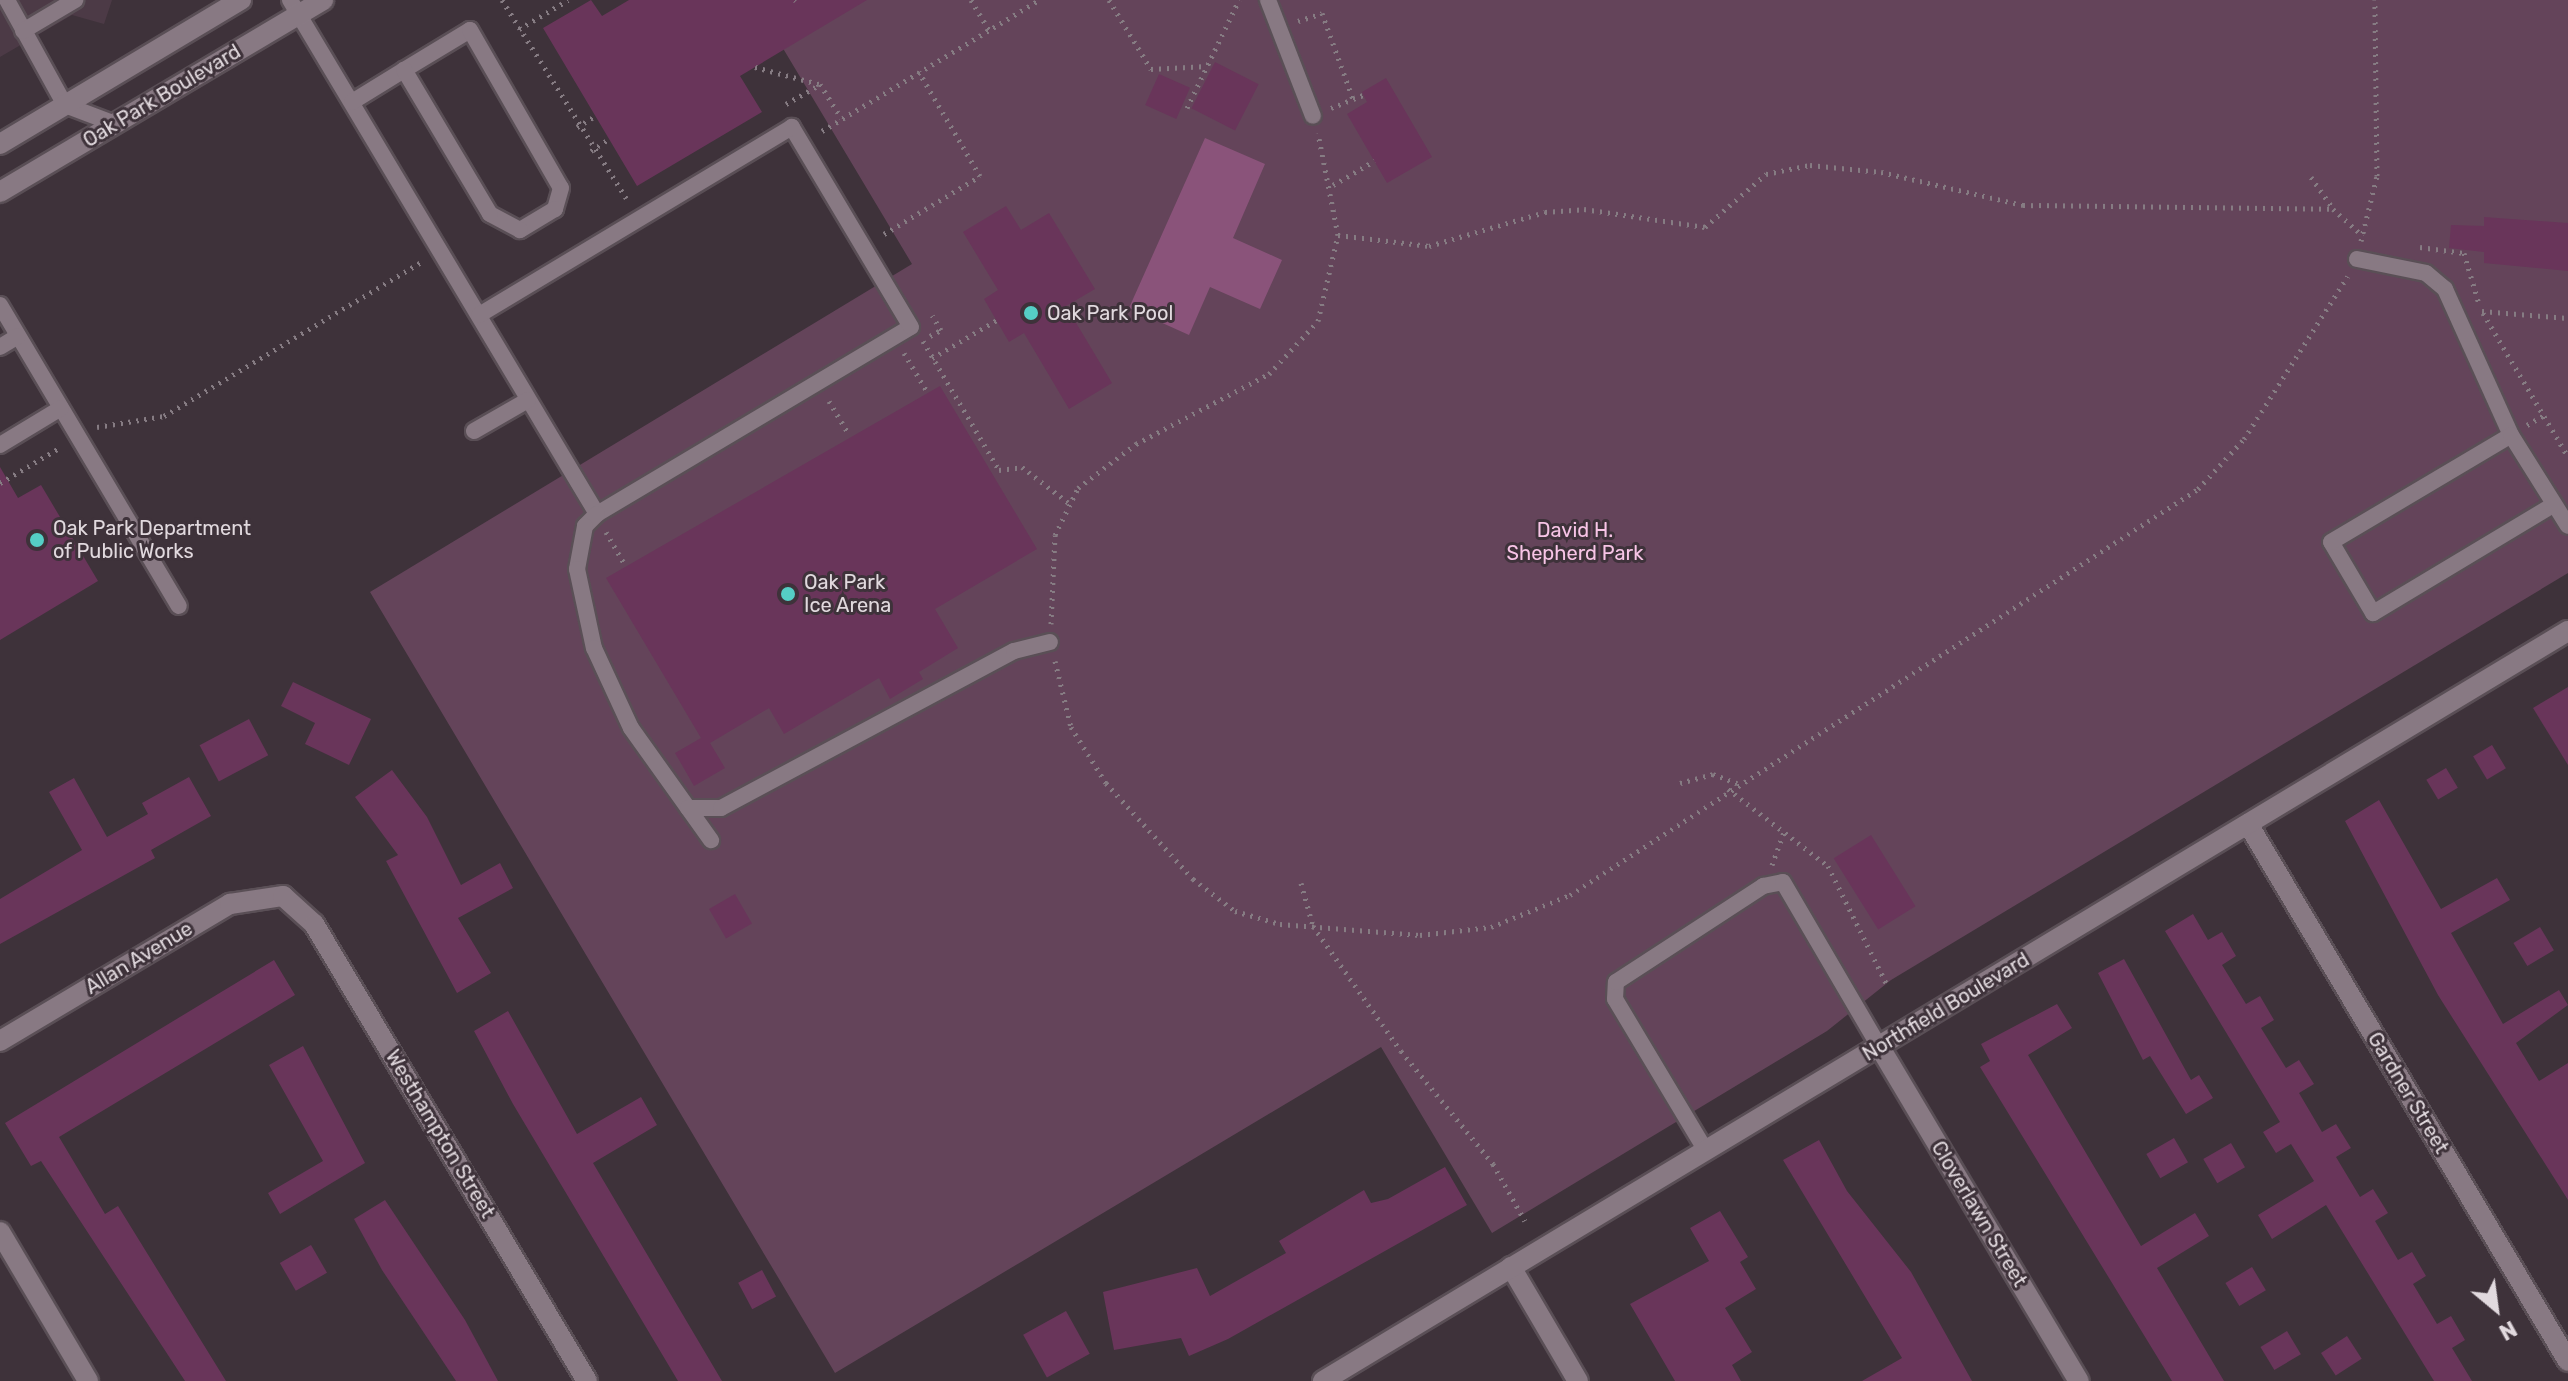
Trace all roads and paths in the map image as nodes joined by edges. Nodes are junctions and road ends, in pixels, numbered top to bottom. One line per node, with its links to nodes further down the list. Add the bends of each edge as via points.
1 (7, 0): 17 (lane)
2 (75, 0): 17 (lane)
3 (241, 0): 26 (street, Oak Park Boulevard)
4 (323, 0): 13 (street, Oak Park Boulevard)
5 (502, 0): 15 (path)
6 (568, 0): 15 (path)
7 (971, 0): 16 (path)
8 (1039, 0): 16 (path)
9 (1109, 0): 18 (path, via 1151,69)
10 (1239, 0): 18 (path)
11 (1268, 0): 30 (lane)
12 (2375, 0): 47 (path, via 2377,176)
13 (294, 7): 25 (lane); 32 (street, Oak Park Boulevard)
14 (1293, 11): 24 (path, via 1296,22 1322,13)
15 (519, 29): 33 (path)
16 (989, 30): 21 (path)
17 (23, 31): 26 (lane)
18 (1207, 66): 28 (path)
19 (755, 67): 22 (path)
20 (404, 70): 20 (lane, via 470,30 561,188 555,209 520,230 490,214); 25 (lane)
21 (919, 72): 31 (path); 45 (path, via 980,176)
22 (820, 84): 27 (path); 31 (path)
23 (1363, 95): 24 (path)
24 (1353, 99): 30 (path)
25 (352, 102): 51 (lane)
26 (65, 105): 32 (lane); 36 (street, Oak Park Boulevard)
27 (780, 107)
28 (1187, 108)
29 (595, 116): 33 (path)
30 (1313, 116): 40 (path)
31 (841, 118): 35 (path, via 821,130)
32 (115, 124): 41 (street, Oak Park Boulevard)
33 (577, 127): 37 (path)
34 (609, 139): 37 (path)
35 (829, 143)
36 (0, 144)
37 (591, 151): 42 (path, via 621,201)
38 (1374, 161): 40 (path)
39 (2311, 177): 43 (path)
40 (1333, 185): 46 (path)
41 (0, 192)
42 (634, 193)
43 (2333, 209): 46 (path, via 2023,205 1881,172 1810,165 1766,174 1705,227 1584,209 1545,212 1498,232 1429,246); 47 (path)
44 (876, 221): 45 (path)
45 (884, 234): 50 (path)
46 (1338, 235): 79 (path, via 1318,321 1269,374 1136,444 1078,488)
47 (2362, 236): 48 (path); 52 (path)
48 (2375, 238)
49 (2410, 246): 55 (path, via 2464,253)
50 (892, 248)
51 (441, 250): 56 (lane); 75 (path, via 164,416)
52 (2357, 259): 74 (lane, via 2426,273 2445,289); 91 (path, via 2244,439 2198,489)
53 (924, 303): 61 (path, via 941,330)
54 (0, 305): 60 (lane)
55 (2482, 311): 57 (path); 77 (path)
56 (479, 315): 59 (lane, via 792,127); 69 (lane)
57 (2568, 318)
58 (997, 320): 64 (path)
59 (911, 327): 61 (path); 81 (lane)
60 (18, 336): 62 (lane); 71 (lane)
61 (922, 341): 63 (path); 64 (path)
62 (0, 347)
63 (903, 352): 65 (path); 67 (path)
64 (932, 358): 79 (path, via 999,470 1022,467)
65 (890, 359)
66 (839, 390): 68 (path)
67 (928, 393)
68 (827, 397): 70 (path); 73 (path)
69 (528, 400): 72 (lane); 81 (lane)
70 (814, 405)
71 (61, 408): 75 (lane); 76 (lane)
72 (474, 431)
73 (849, 434)
74 (2511, 435): 80 (lane); 80 (lane, via 2331,542 2373,613)
75 (79, 437): 78 (path); 87 (lane)
76 (0, 445)
77 (2568, 457)
78 (0, 483)
79 (1070, 504): 89 (path, via 1055,535)
80 (2553, 505): 83 (lane)
81 (597, 514): 85 (lane)
82 (618, 522): 84 (path)
83 (2568, 526)
84 (605, 530): 85 (path); 86 (path)
85 (584, 543): 93 (lane, via 577,569 594,648 631,728)
86 (626, 566)
87 (179, 606)
88 (2568, 631): 94 (street, Northfield Boulevard)
89 (1050, 642): 93 (lane, via 1014,651 721,808); 98 (path, via 1071,727 1153,838 1235,911)
90 (1680, 783): 91 (path, via 1713,774)
91 (1737, 783): 92 (path)
92 (1728, 789): 98 (path, via 1570,895 1491,927 1420,935); 99 (path, via 1828,866)
93 (688, 808): 95 (lane)
94 (2248, 824): 101 (street, Northfield Boulevard); 106 (street, Gardner Street)
95 (711, 840)
96 (1301, 883): 98 (path)
97 (283, 896): 100 (street, Allan Avenue, via 230,904); 108 (street, Westhampton Street, via 314,924)
98 (1313, 926): 103 (path, via 1401,1051 1493,1164)
99 (1888, 987)
100 (0, 1041)
101 (1879, 1046): 102 (street, Northfield Boulevard); 102 (lane, via 1783,882 1763,886 1616,982 1615,999); 111 (street, Cloverlawn Street)
102 (1706, 1151): 105 (street, Northfield Boulevard)
103 (1525, 1221)
104 (0, 1232): 107 (street)
105 (1511, 1267): 109 (street, Northfield Boulevard); 110 (street)
106 (2568, 1361)
107 (88, 1381)
108 (587, 1381)
109 (1323, 1381)
110 (1578, 1381)
111 (2079, 1381)

